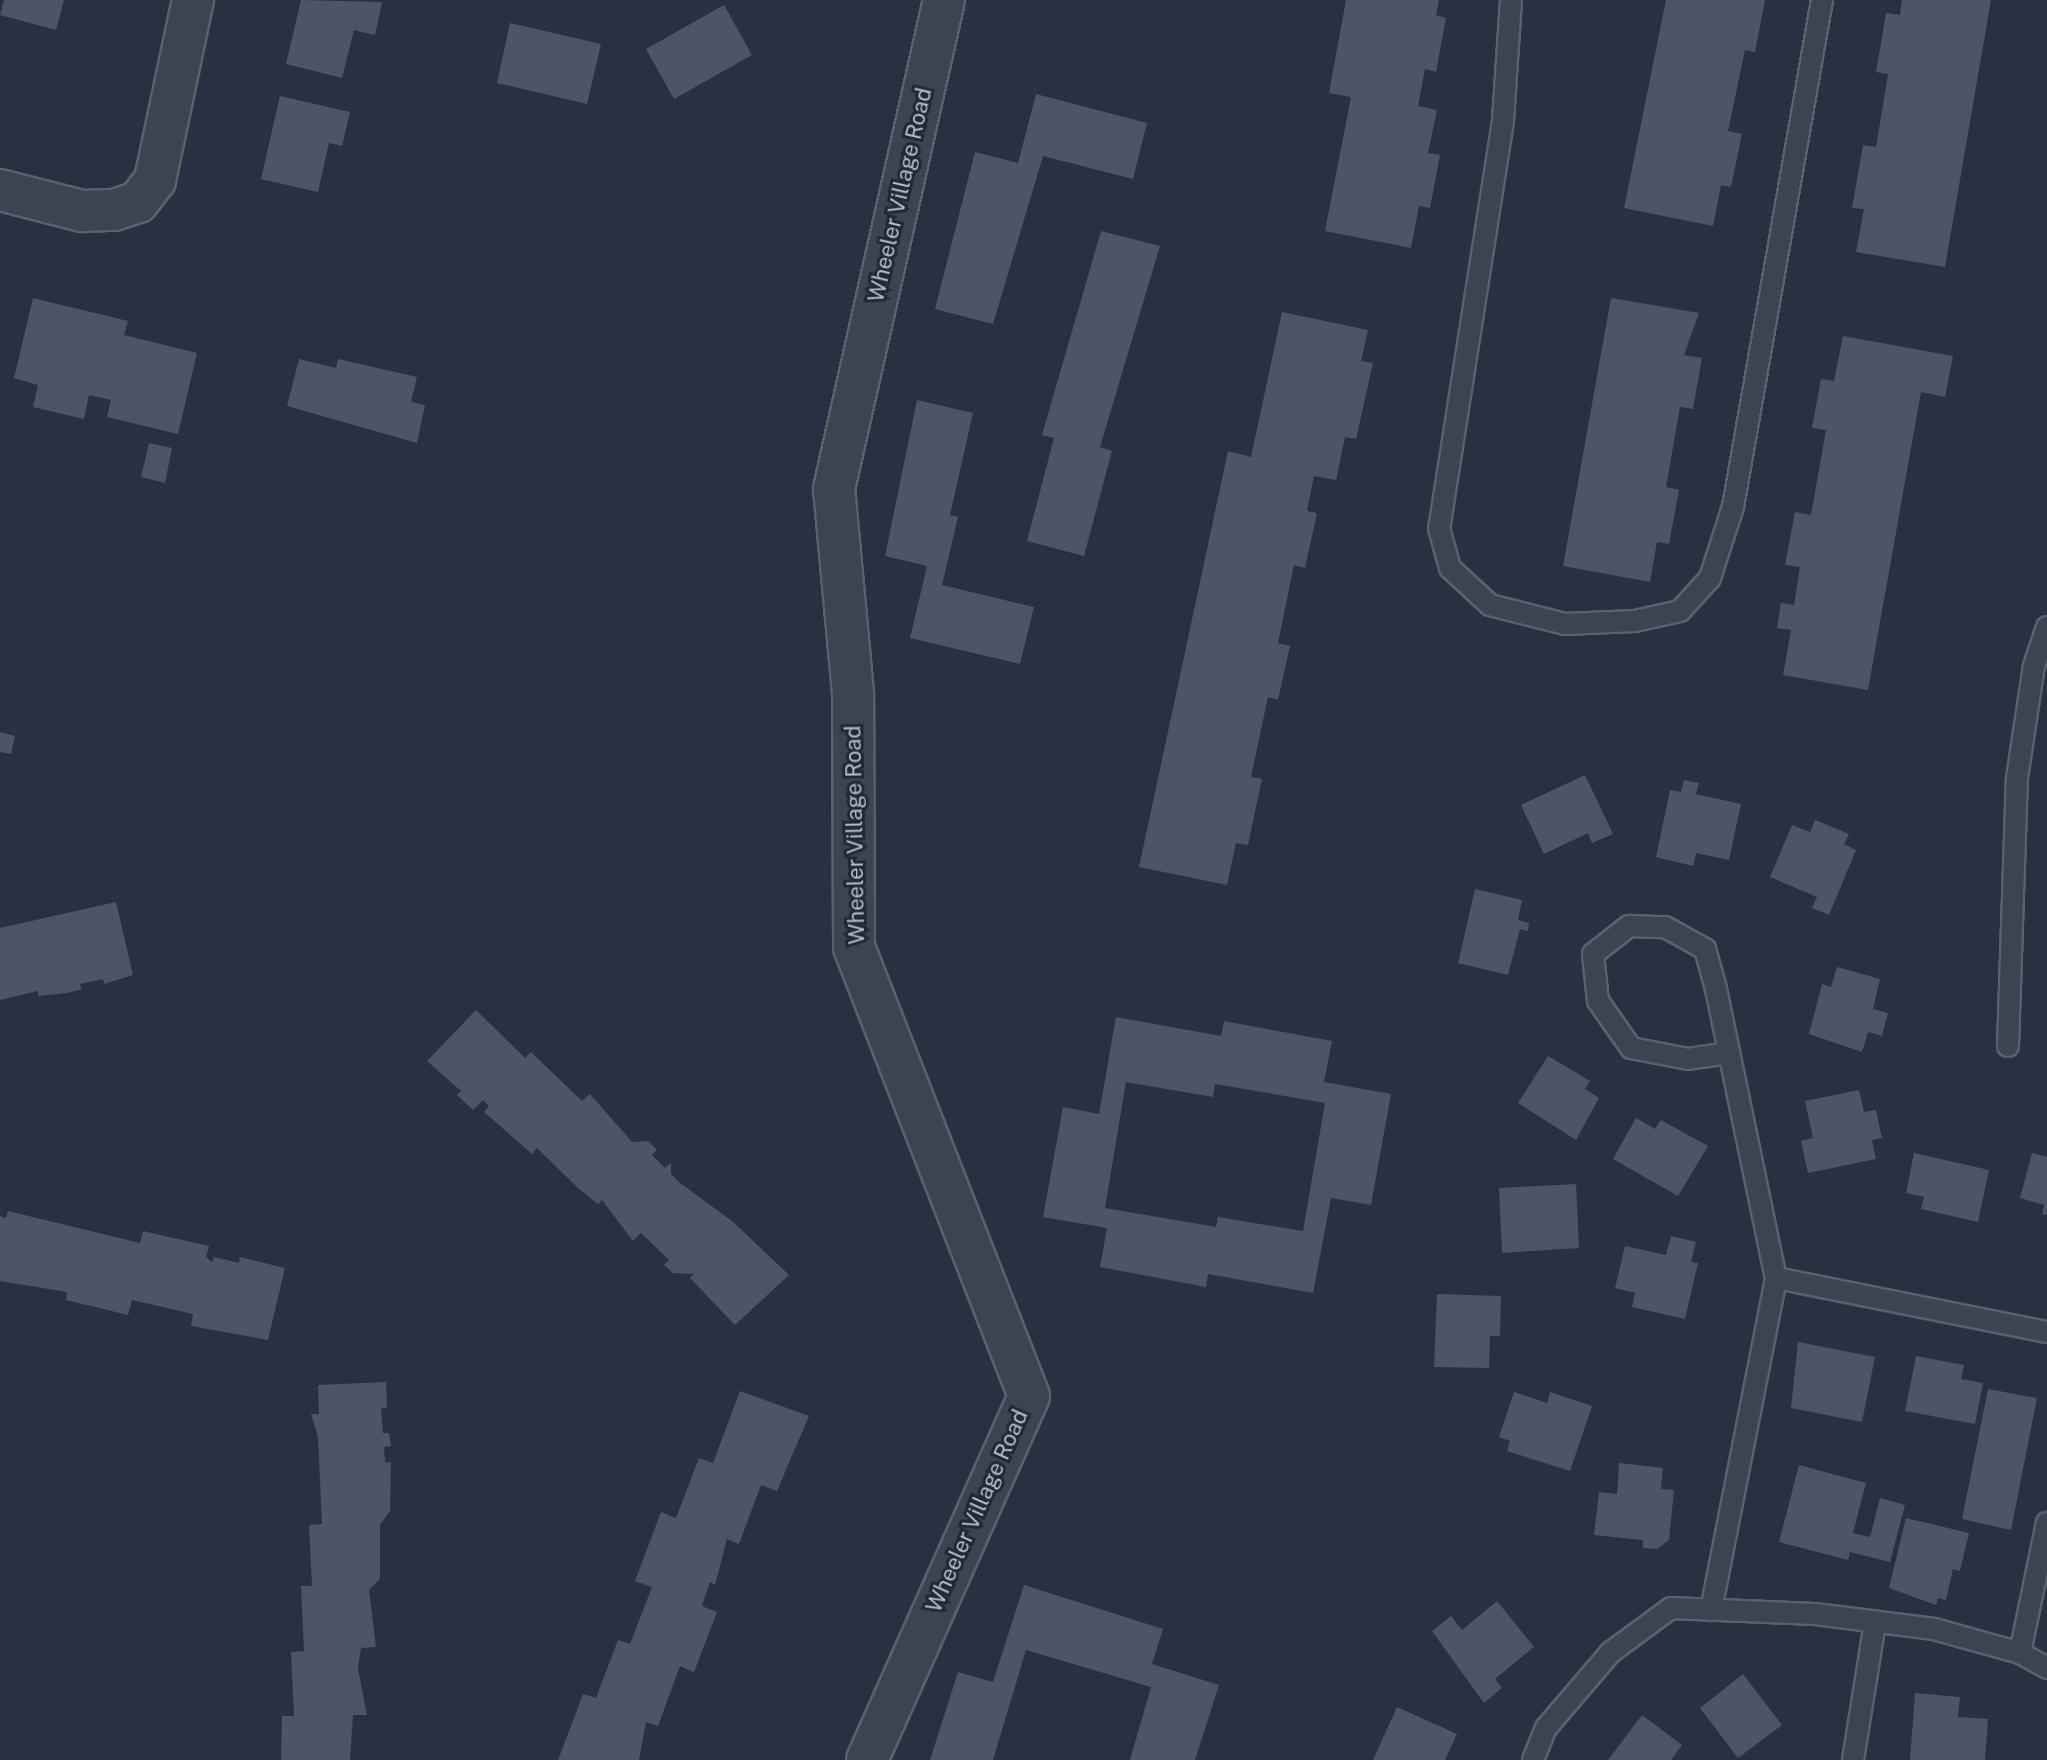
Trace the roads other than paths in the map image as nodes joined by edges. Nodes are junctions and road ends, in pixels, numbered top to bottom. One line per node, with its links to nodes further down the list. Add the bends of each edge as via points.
1 (193, 0): 5 (street, via 155,180 138,202 114,210 82,211)
2 (944, 0): 16 (street, Wheeler Village Road, via 834,489 853,693 854,947 1029,1396)
3 (1511, 0): 4 (lane, via 1503,121 1439,528 1450,568 1490,605 1565,624 1635,621 1680,611 1710,578 1733,507)
4 (1822, 0)
5 (0, 190)
6 (2047, 627): 7 (lane, via 2034,666 2017,778)
7 (2008, 1046)
8 (1729, 1053): 8 (lane, via 1705,949 1665,927 1629,926 1593,954 1598,1001 1631,1048 1688,1059); 9 (lane)
9 (1776, 1278): 10 (lane); 12 (lane)
10 (2047, 1332)
11 (2047, 1523): 14 (lane)
12 (1711, 1610): 13 (lane); 17 (lane, via 1671,1608 1611,1652 1546,1728)
13 (1875, 1622): 14 (lane, via 1934,1629); 18 (lane)
14 (2020, 1653): 15 (lane)
15 (2047, 1668)
16 (867, 1760)
17 (1533, 1760)
18 (1853, 1760)

